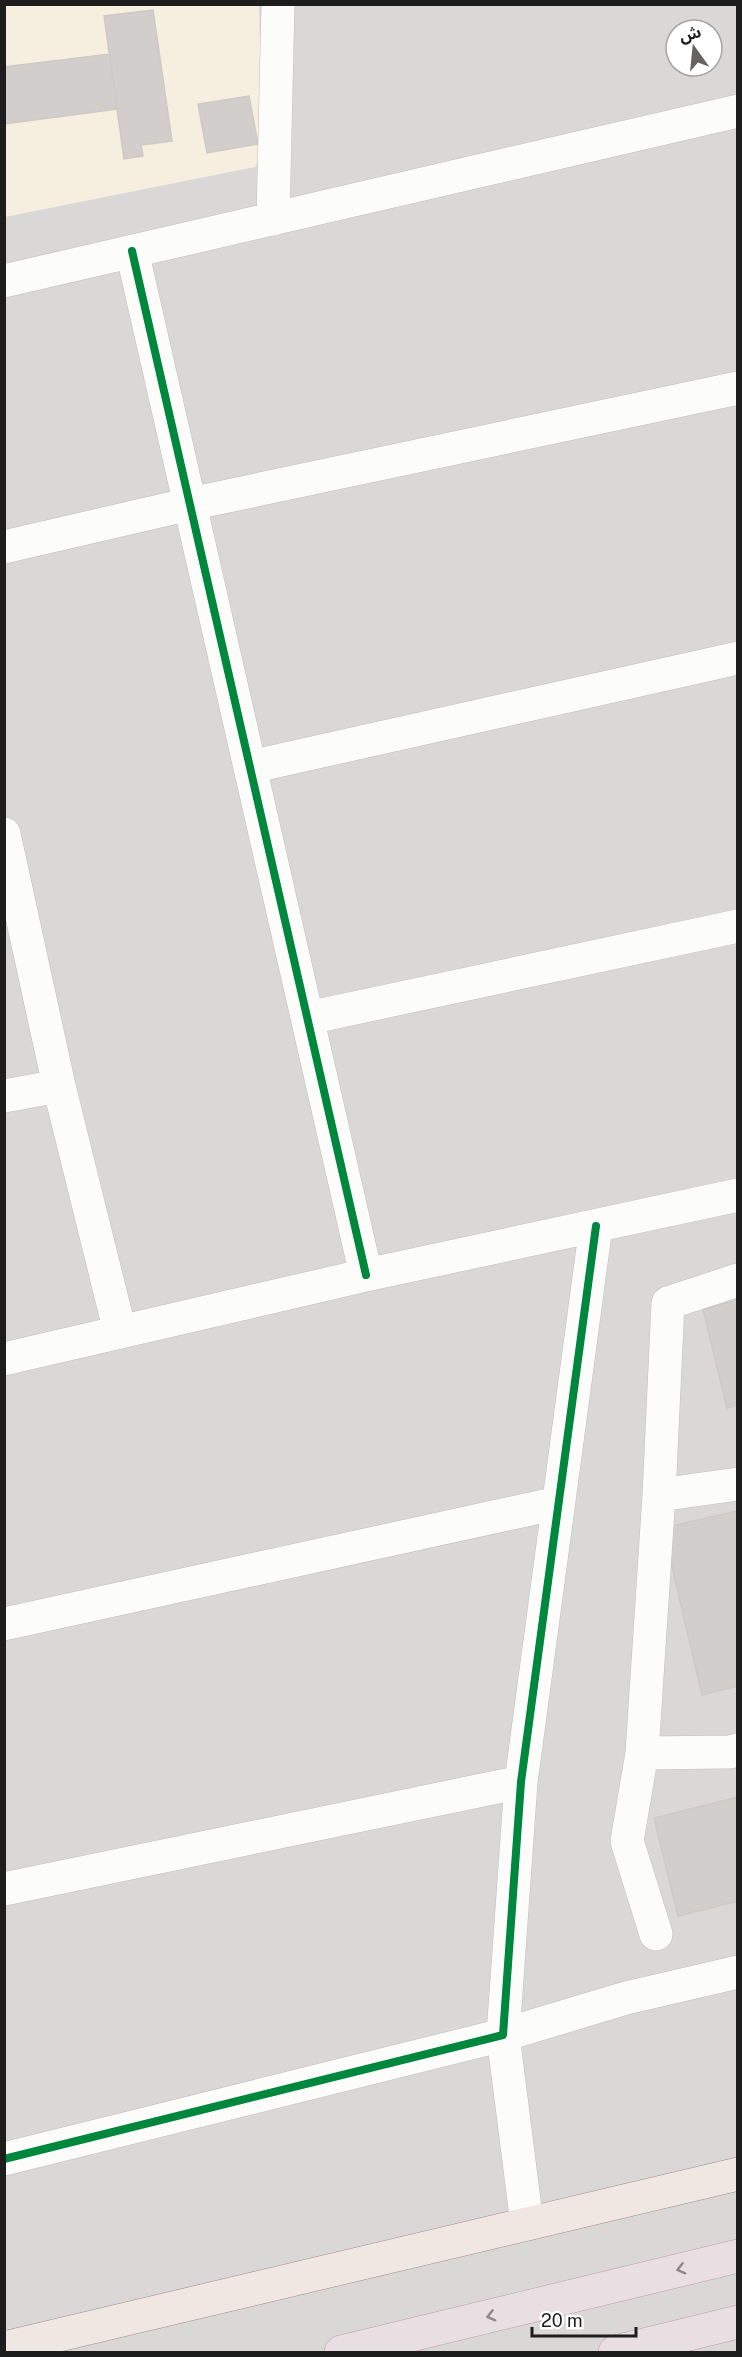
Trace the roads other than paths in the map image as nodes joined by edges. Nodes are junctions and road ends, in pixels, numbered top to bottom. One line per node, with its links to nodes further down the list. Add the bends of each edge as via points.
1 (278, 4): 3 (street)
2 (738, 111): 3 (street)
3 (273, 219): 4 (street)
4 (132, 251): 5 (street); 7 (street)
5 (4, 281)
6 (738, 388): 7 (street)
7 (190, 504): 8 (street); 10 (street)
8 (4, 547)
9 (738, 658): 10 (street)
10 (250, 767): 13 (street)
11 (4, 834): 14 (street)
12 (738, 926): 13 (street)
13 (308, 1018): 18 (street)
14 (59, 1086): 15 (street); 20 (street)
15 (4, 1096)
16 (738, 1195): 17 (street)
17 (596, 1226): 18 (street); 24 (street)
18 (366, 1275): 20 (street)
19 (738, 1280): 23 (street, via 668,1303)
20 (120, 1332): 21 (street)
21 (4, 1359)
22 (738, 1484): 23 (street)
23 (659, 1495): 27 (street)
24 (558, 1503): 25 (street); 28 (street)
25 (4, 1624)
26 (738, 1750): 27 (street)
27 (642, 1753): 30 (street, via 627,1841)
28 (520, 1782): 29 (street); 32 (street)
29 (4, 1889)
30 (656, 1934)
31 (738, 1972): 32 (street, via 626,1998)
32 (503, 2035): 33 (street); 35 (street)
33 (4, 2159)
34 (738, 2174): 35 (main road)
35 (527, 2224): 38 (main road)
36 (738, 2256): 39 (highway, one-way to 39)
37 (716, 2334): 40 (highway)
38 (4, 2348)
39 (341, 2352)
40 (615, 2352)

